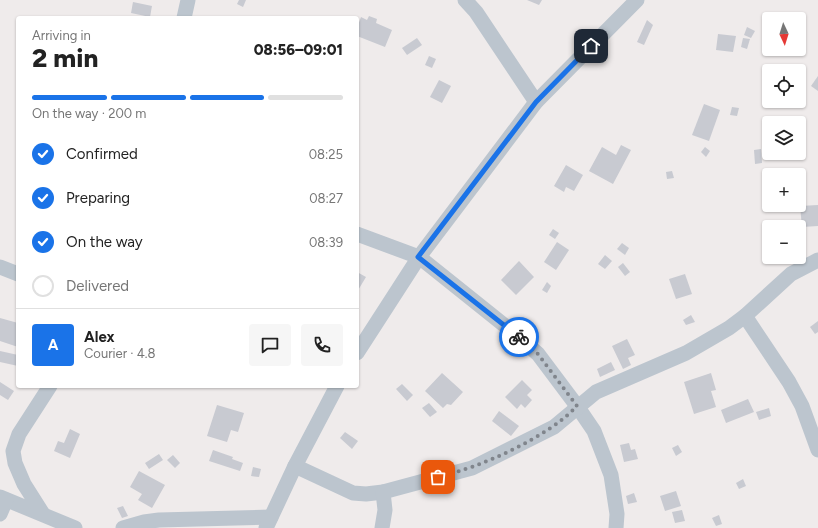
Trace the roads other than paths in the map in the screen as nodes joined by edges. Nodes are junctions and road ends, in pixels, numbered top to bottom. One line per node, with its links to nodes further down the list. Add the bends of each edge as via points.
1 (188, 0): 4 (street)
2 (465, 0): 5 (street, via 476,12)
3 (637, 0): 5 (street)
4 (184, 16)
5 (536, 102): 7 (street)
6 (359, 235): 7 (street)
7 (418, 257): 12 (street); 15 (street, via 538,354)
8 (818, 260): 11 (street, via 791,274)
9 (0, 267): 10 (street)
10 (16, 273)
11 (745, 316): 15 (street, via 686,353 596,392); 16 (street, via 802,406)
12 (359, 350)
13 (49, 388): 21 (street, via 19,434 13,451 24,484)
14 (336, 388): 17 (street)
15 (577, 406): 18 (street, via 554,427 490,460 457,472); 27 (street, via 594,431 611,475 617,514)
16 (818, 450)
17 (295, 466): 18 (street, via 352,493); 22 (street)
18 (382, 492): 26 (street, via 385,510)
19 (3, 498): 20 (street); 21 (street)
20 (0, 514)
21 (43, 514): 24 (street)
22 (269, 522): 23 (street)
23 (139, 525): 25 (street)
24 (75, 528)
25 (123, 528)
26 (382, 528)
27 (616, 528)

